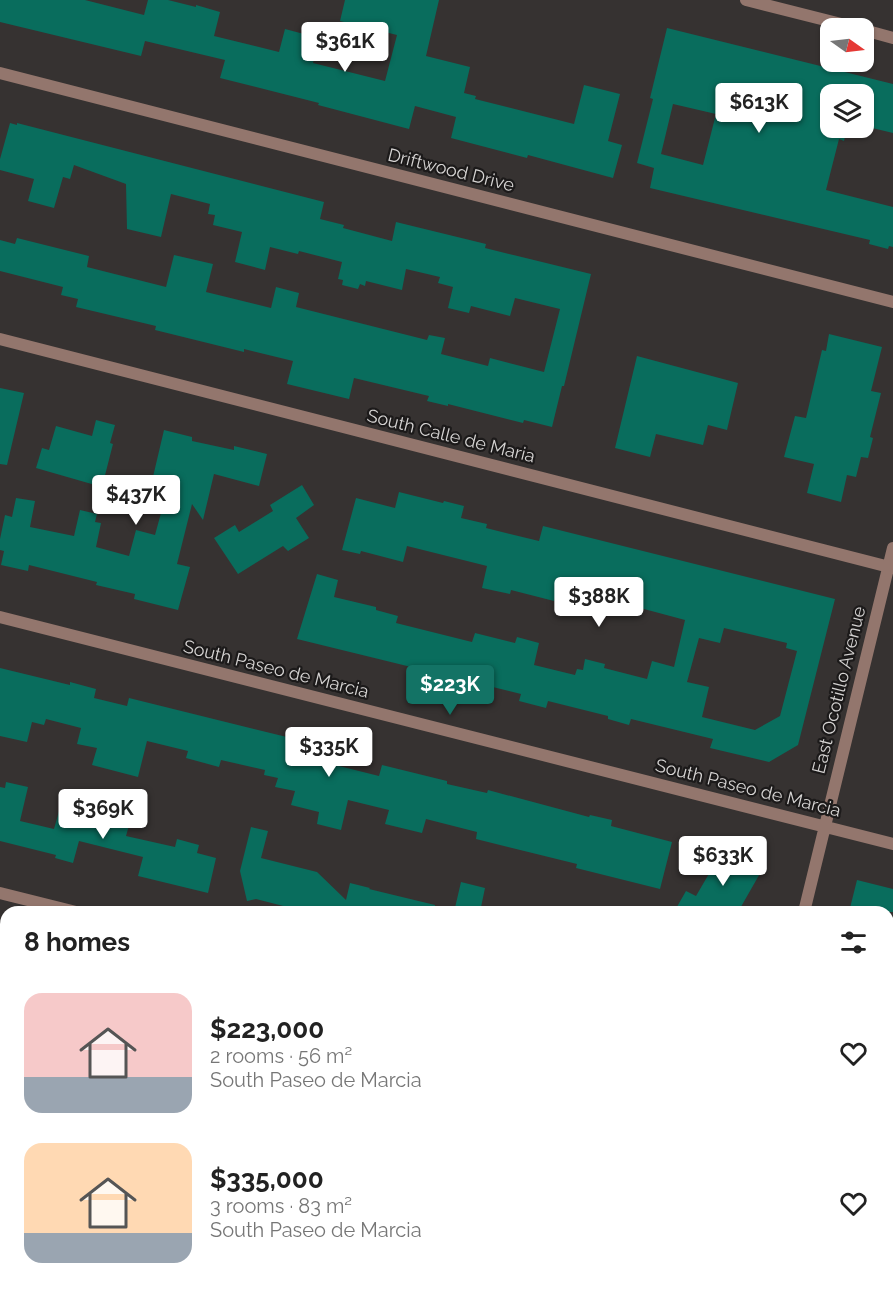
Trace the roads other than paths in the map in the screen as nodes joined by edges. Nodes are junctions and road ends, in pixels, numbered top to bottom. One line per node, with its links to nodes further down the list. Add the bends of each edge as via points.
1 (746, 0): 2 (street)
2 (820, 19)
3 (874, 33): 4 (street)
4 (893, 38)
5 (0, 73): 6 (street, Driftwood Drive)
6 (893, 302)
7 (0, 339): 9 (street, South Calle de Maria)
8 (893, 548): 9 (street, East Ocotillo Avenue)
9 (891, 567): 11 (street, East Ocotillo Avenue)
10 (0, 617): 11 (street, South Paseo de Marcia)
11 (825, 826): 12 (street, South Paseo de Marcia); 15 (street, East Ocotillo Avenue)
12 (893, 844)
13 (0, 893): 14 (street)
14 (52, 906)
15 (805, 906)

